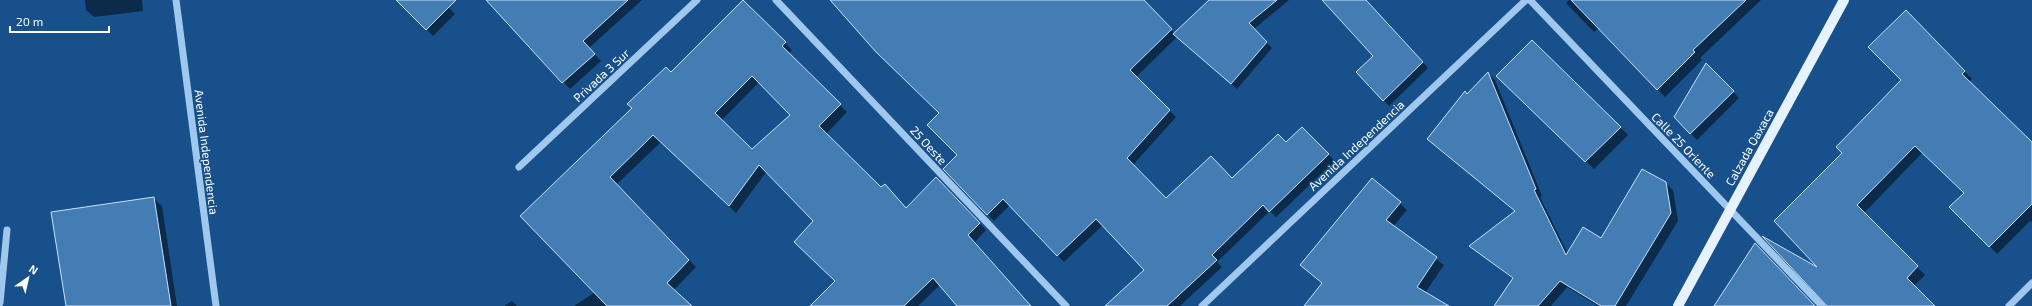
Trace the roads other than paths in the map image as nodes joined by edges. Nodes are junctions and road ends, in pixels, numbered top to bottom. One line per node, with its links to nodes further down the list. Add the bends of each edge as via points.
1 (176, 0): 12 (street, Avenida Independencia)
2 (697, 0): 7 (street, Privada 3 Sur)
3 (776, 0): 13 (street, 25 Oeste)
4 (1526, 0): 14 (street, Avenida Independencia)
5 (1530, 0): 8 (street, Calle 25 Oriente)
6 (1844, 0): 8 (main road, Calzada Oaxaca)
7 (519, 167)
8 (1730, 209): 15 (main road, Calzada Oaxaca); 16 (street, Calle 25 Oriente)
9 (7, 230): 11 (street)
10 (2032, 283): 17 (street)
11 (0, 303)
12 (216, 306)
13 (1066, 306)
14 (1202, 306)
15 (1678, 306)
16 (1822, 306)
17 (2009, 306)

